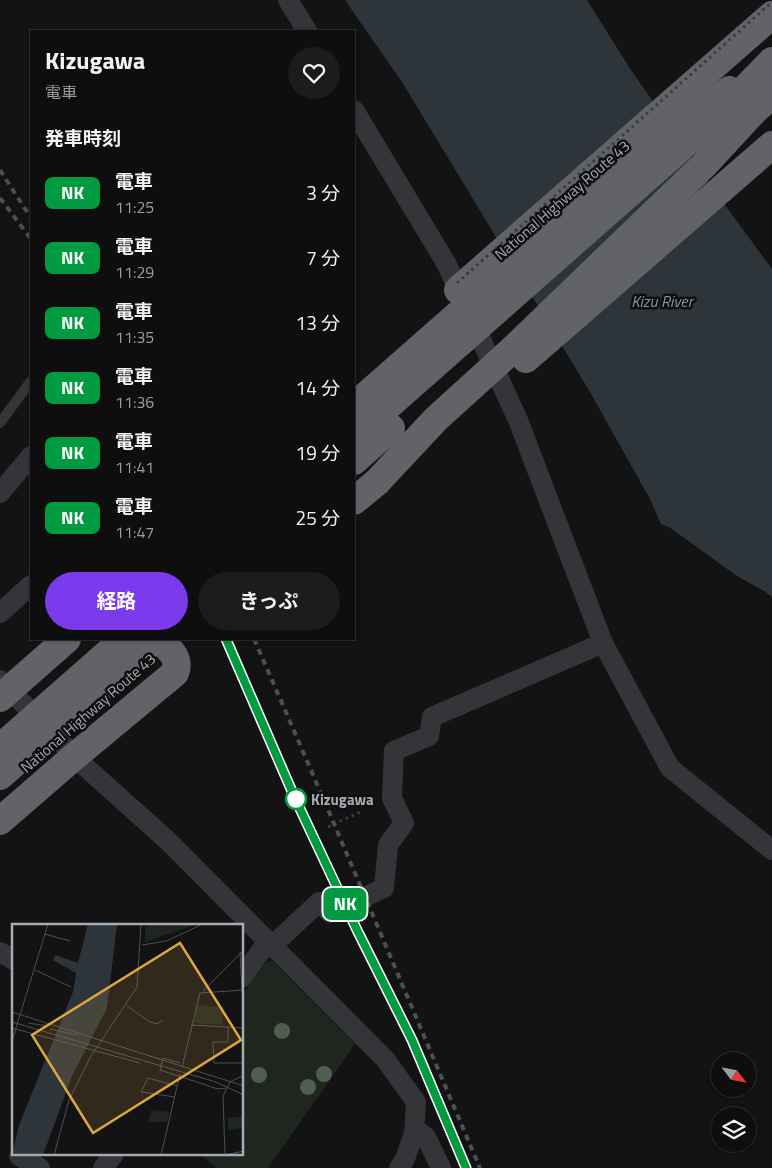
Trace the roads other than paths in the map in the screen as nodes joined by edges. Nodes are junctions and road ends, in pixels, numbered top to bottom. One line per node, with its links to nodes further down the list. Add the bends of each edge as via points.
1 (288, 0): 3 (street)
2 (772, 15): 12 (highway, National Highway Route 43, via 458,290)
3 (306, 30)
4 (772, 35): 9 (highway, via 547,228)
5 (772, 60): 9 (highway, bridge, via 662,142 556,236); 15 (highway, bridge, via 728,106)
6 (766, 108): 10 (highway, via 725,168 594,287); 17 (highway, bridge, via 699,152); 18 (highway, bridge, via 436,419)
7 (355, 112): 29 (street, via 446,263 518,420)
8 (772, 145): 10 (highway)
9 (462, 295): 13 (highway, bridge)
10 (522, 363): 18 (highway, bridge, via 444,433)
11 (30, 382): 14 (lane)
12 (355, 386)
13 (355, 405)
14 (0, 423)
15 (355, 435)
16 (30, 457): 19 (street)
17 (355, 460)
18 (377, 482): 20 (highway)
19 (0, 493)
20 (355, 500)
21 (30, 586): 22 (street)
22 (0, 613)
23 (66, 640): 30 (highway)
24 (102, 640): 31 (highway)
25 (123, 640): 31 (highway, bridge)
26 (154, 640): 33 (highway, bridge)
27 (160, 640): 32 (highway, via 177,660 175,673)
28 (175, 640): 34 (highway, National Highway Route 43)
29 (603, 642): 36 (street, via 670,768); 37 (street, via 432,717 429,736 394,751 392,798 404,823 388,846 384,888 330,913 319,902)
30 (3, 689): 32 (street)
31 (2, 735)
32 (75, 756): 35 (highway); 37 (street, via 168,841)
33 (0, 776)
34 (0, 789)
35 (0, 821)
36 (772, 850)
37 (270, 944): 40 (street); 41 (street, via 385,1058 416,1102)
38 (0, 952): 39 (street)
39 (12, 959)
40 (244, 976)
41 (415, 1129): 46 (street); 47 (street, via 426,1137)
42 (19, 1156): 44 (street)
43 (113, 1156): 45 (street)
44 (40, 1168)
45 (104, 1168)
46 (400, 1168)
47 (441, 1168)

